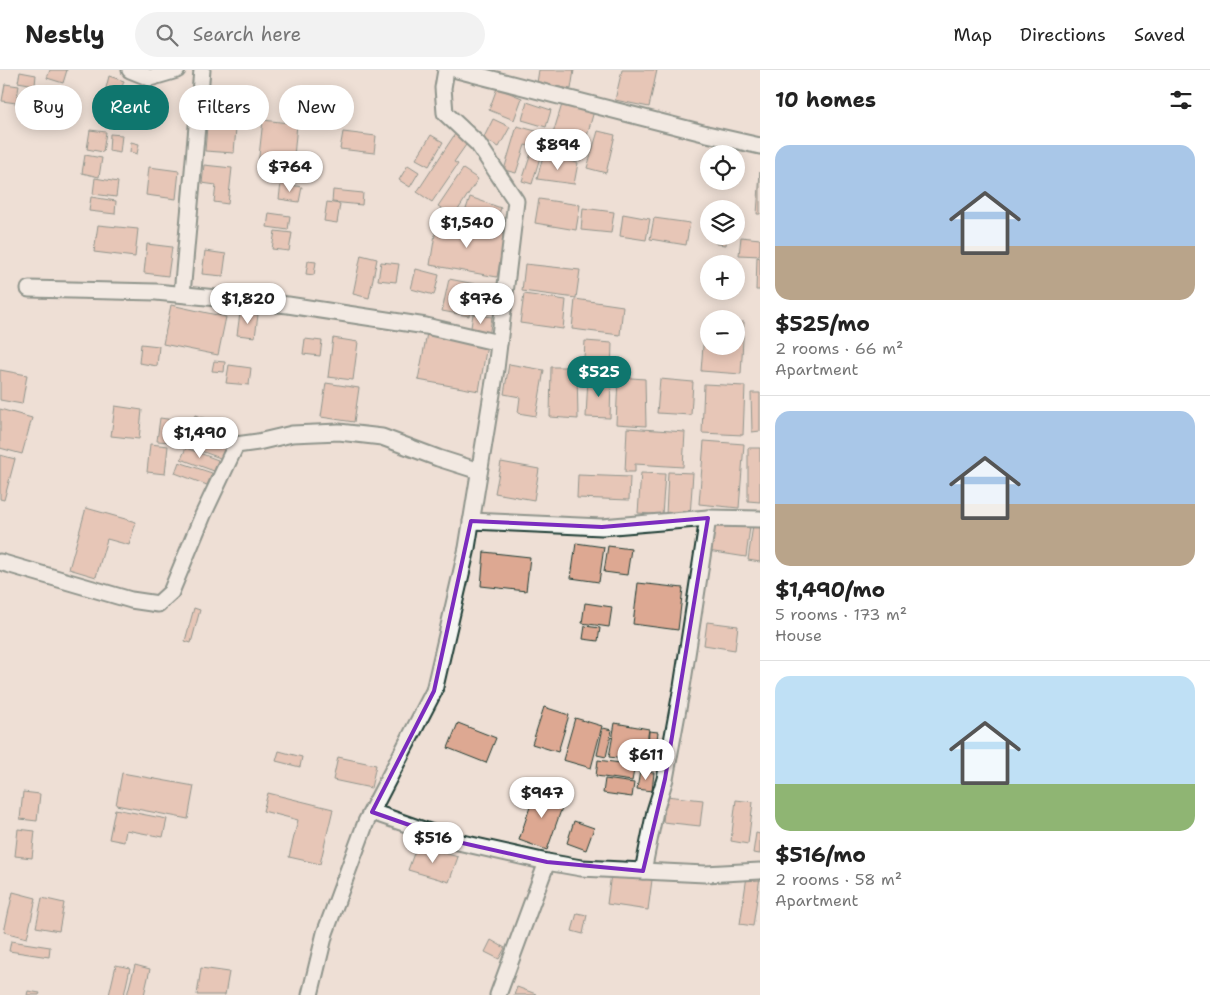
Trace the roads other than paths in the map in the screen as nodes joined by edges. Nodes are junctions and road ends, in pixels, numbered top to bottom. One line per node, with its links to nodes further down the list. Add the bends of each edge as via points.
1 (130, 70): 2 (street, via 150,78)
2 (177, 70)
3 (202, 70): 8 (street)
4 (446, 70): 9 (street, via 443,88 445,113 478,144 516,201)
5 (457, 70): 6 (street)
6 (760, 146)
7 (29, 289): 8 (street)
8 (182, 294): 9 (street, via 288,305 426,326)
9 (499, 343): 10 (street)
10 (479, 471): 13 (street); 14 (street, via 382,437 339,432 292,434 236,445 170,592 158,604 131,600)
11 (708, 518): 12 (street); 13 (street, via 602,527); 17 (street, via 682,687)
12 (760, 519)
13 (471, 521): 15 (street, via 434,691)
14 (0, 562)
15 (372, 812): 16 (street, via 458,842); 19 (street, via 325,933)
16 (546, 862): 17 (street, via 581,868); 20 (street)
17 (643, 871): 18 (street, via 705,874)
18 (760, 871)
19 (310, 995)
20 (498, 995)

